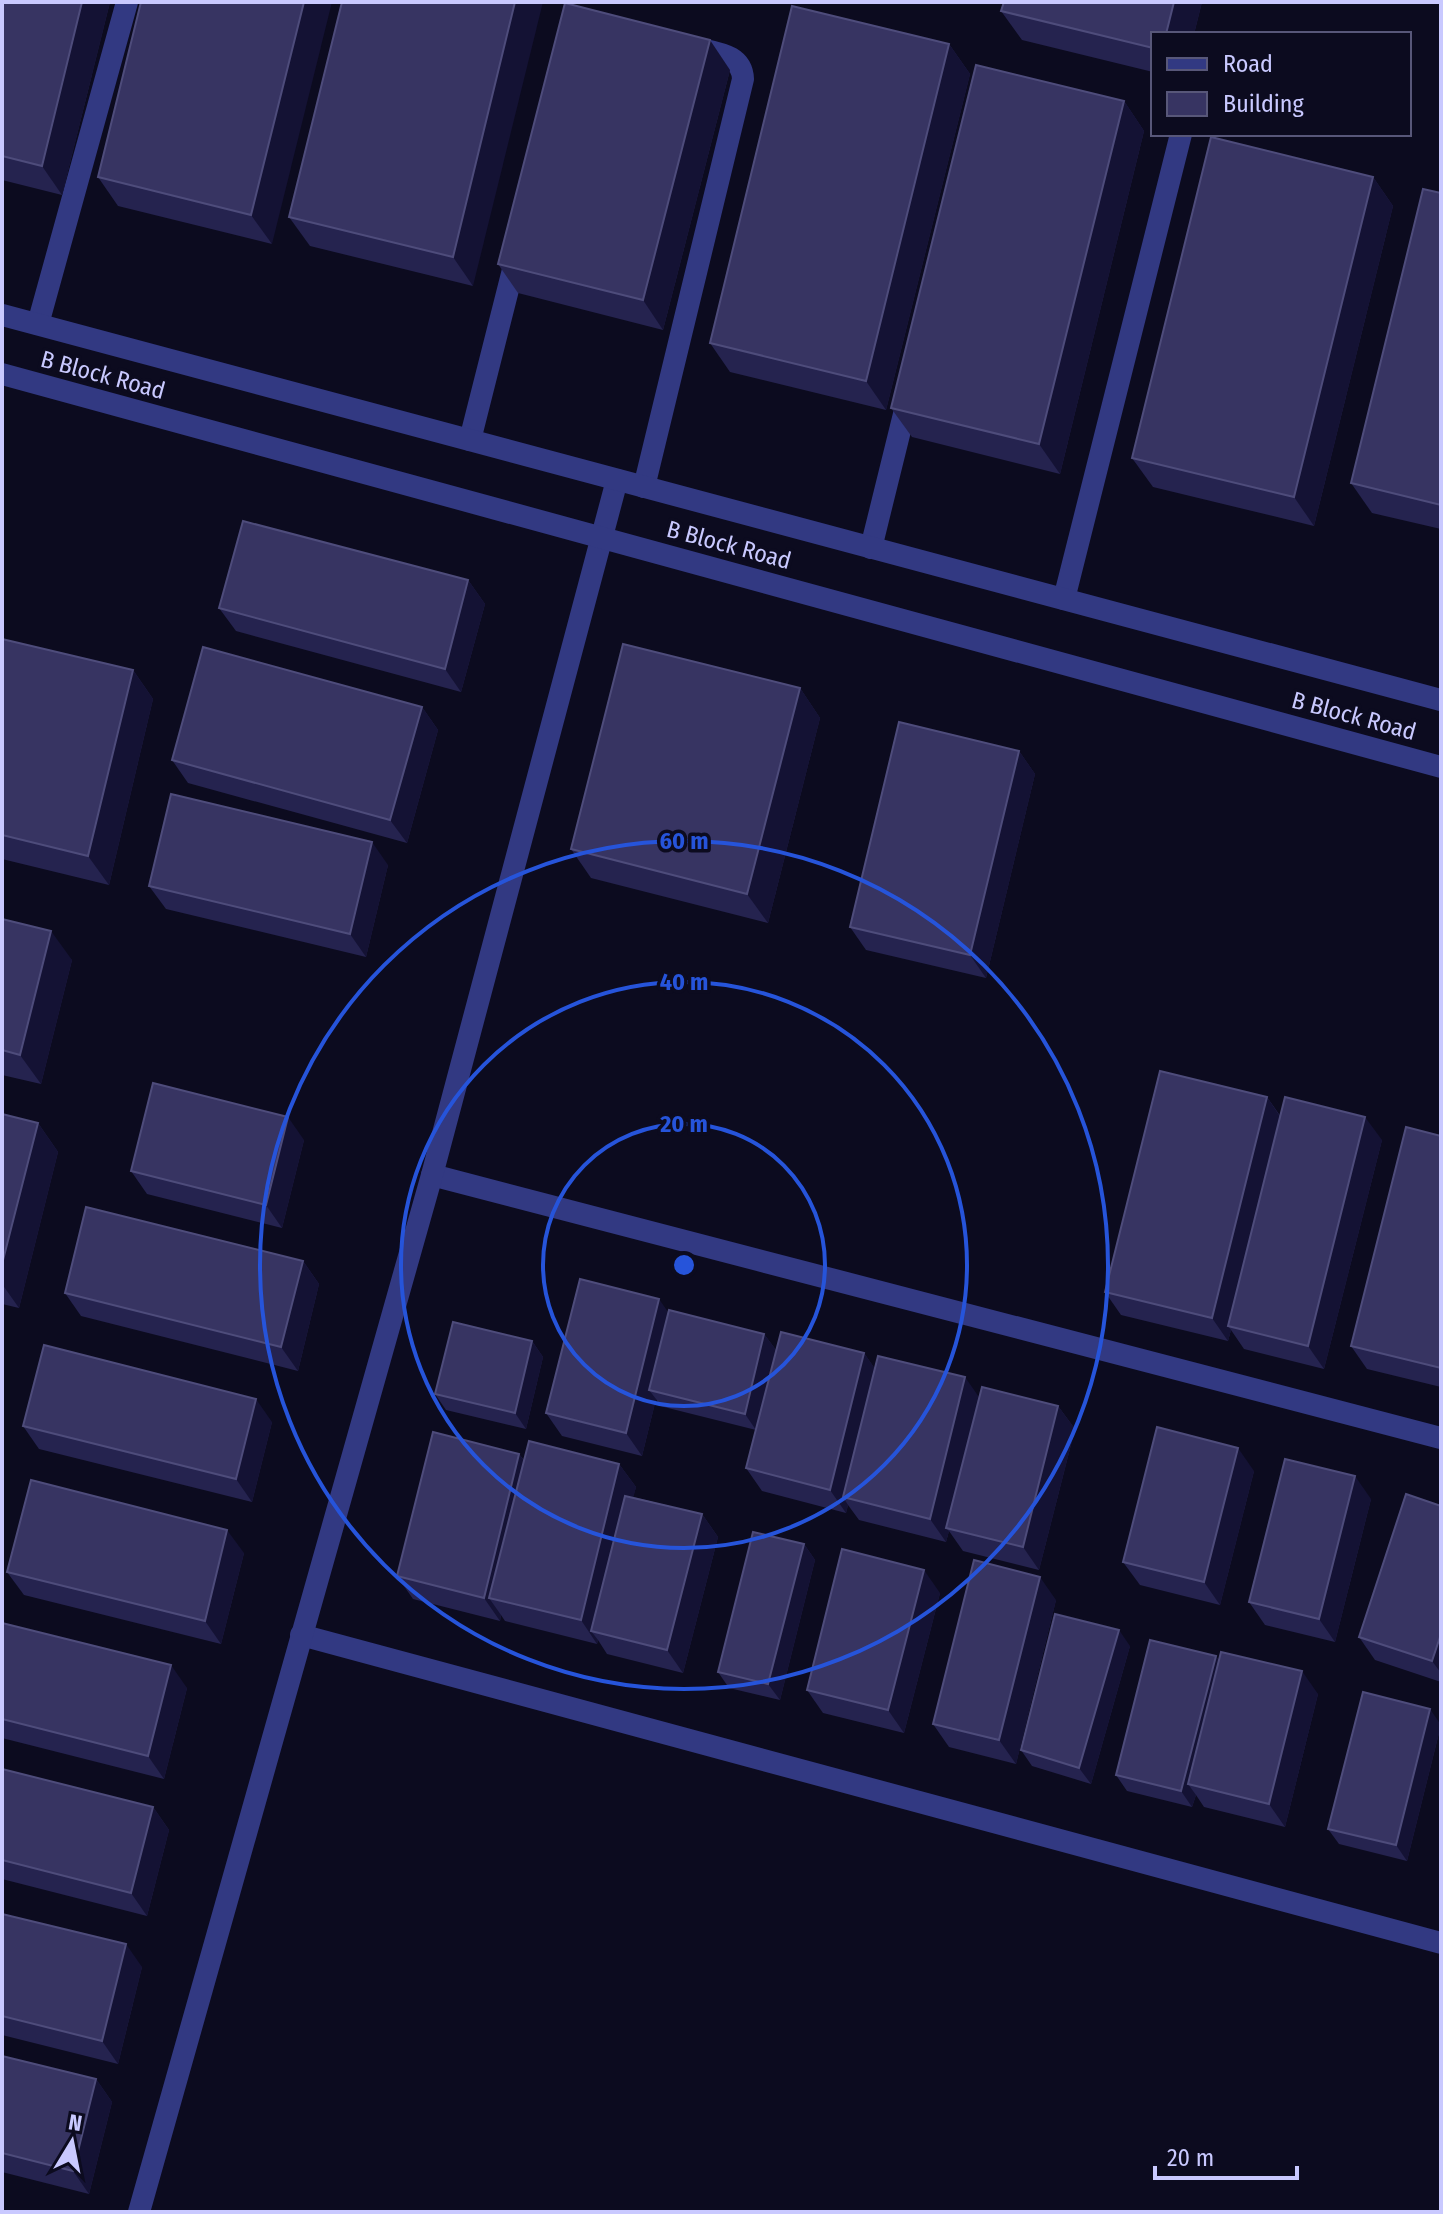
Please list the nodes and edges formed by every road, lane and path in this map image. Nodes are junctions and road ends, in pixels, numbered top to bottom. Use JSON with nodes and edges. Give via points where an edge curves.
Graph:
{"nodes":[{"id":1,"x":127,"y":2,"type":"edge"},
{"id":2,"x":676,"y":43,"type":"edge"},
{"id":3,"x":1180,"y":136,"type":"edge"},
{"id":4,"x":522,"y":235,"type":"edge"},
{"id":5,"x":2,"y":315,"type":"edge"},
{"id":6,"x":38,"y":324,"type":"junction"},
{"id":7,"x":2,"y":374,"type":"edge"},
{"id":8,"x":914,"y":375,"type":"edge"},
{"id":9,"x":470,"y":440,"type":"junction"},
{"id":10,"x":617,"y":480,"type":"junction"},
{"id":11,"x":644,"y":487,"type":"junction"},
{"id":12,"x":602,"y":537,"type":"junction"},
{"id":13,"x":871,"y":548,"type":"junction"},
{"id":14,"x":1064,"y":599,"type":"junction"},
{"id":15,"x":1441,"y":700,"type":"edge"},
{"id":16,"x":1441,"y":767,"type":"edge"},
{"id":17,"x":432,"y":1175,"type":"junction"},
{"id":18,"x":1441,"y":1438,"type":"edge"},
{"id":19,"x":301,"y":1635,"type":"junction"},
{"id":20,"x":1441,"y":1943,"type":"edge"},
{"id":21,"x":139,"y":2212,"type":"edge"}],
"edges":[{"from":1,"to":6,"type":"street"},
{"from":2,"to":11,"type":"street","via":[[735,59],[743,67],[743,79]]},
{"from":3,"to":14,"type":"street"},
{"from":4,"to":9,"type":"street"},
{"from":5,"to":6,"type":"street","name":"B Block Road"},
{"from":6,"to":9,"type":"street","name":"B Block Road"},
{"from":7,"to":12,"type":"street","name":"B Block Road"},
{"from":8,"to":13,"type":"street"},
{"from":9,"to":10,"type":"street","name":"B Block Road"},
{"from":10,"to":11,"type":"street","name":"B Block Road"},
{"from":10,"to":12,"type":"street"},
{"from":11,"to":13,"type":"street","name":"B Block Road"},
{"from":12,"to":16,"type":"street","name":"B Block Road"},
{"from":12,"to":17,"type":"street"},
{"from":13,"to":14,"type":"street","name":"B Block Road"},
{"from":14,"to":15,"type":"street","name":"B Block Road"},
{"from":17,"to":18,"type":"street"},
{"from":17,"to":19,"type":"street"},
{"from":19,"to":20,"type":"street"},
{"from":19,"to":21,"type":"street"}]}
